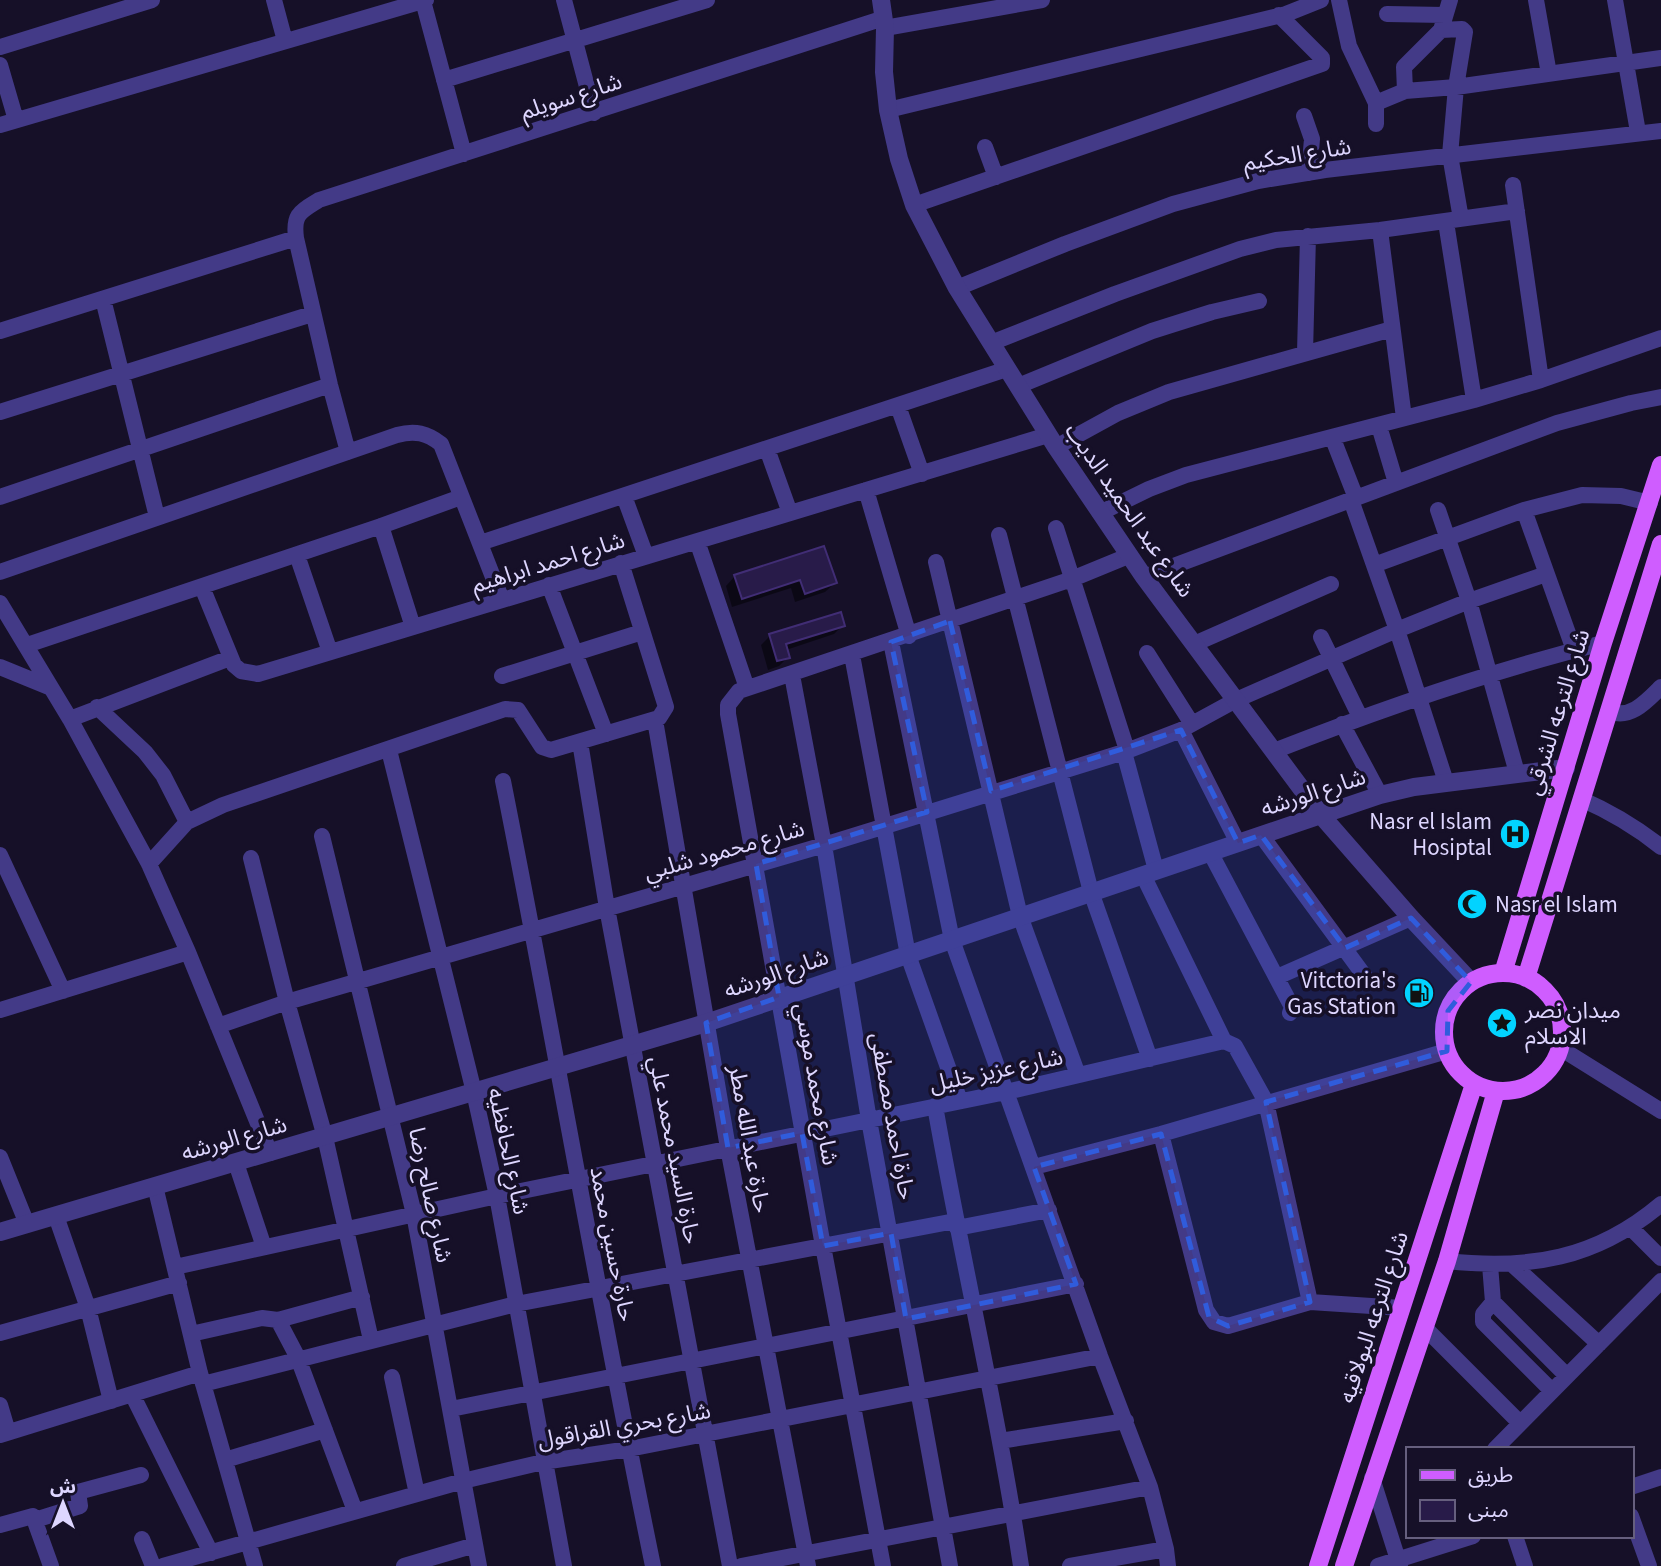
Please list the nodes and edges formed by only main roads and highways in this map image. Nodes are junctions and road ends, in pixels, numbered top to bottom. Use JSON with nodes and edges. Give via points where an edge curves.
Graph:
{"nodes":[{"id":1,"x":1661,"y":465,"type":"edge"},
{"id":2,"x":1661,"y":544,"type":"edge"},
{"id":3,"x":1503,"y":973,"type":"junction"},
{"id":4,"x":1526,"y":978,"type":"junction"},
{"id":5,"x":1474,"y":1084,"type":"junction"},
{"id":6,"x":1496,"y":1091,"type":"junction"},
{"id":7,"x":1315,"y":1565,"type":"edge"},
{"id":8,"x":1344,"y":1566,"type":"edge"}],
"edges":[{"from":1,"to":3,"type":"main road","name":"شارع الترعه الشرقي"},
{"from":2,"to":4,"type":"main road"},
{"from":3,"to":4,"type":"main road"},
{"from":3,"to":5,"type":"main road","via":[[1471,982],[1448,1011],[1447,1051],[1458,1070]]},
{"from":4,"to":6,"type":"main road","via":[[1544,989],[1556,1006],[1562,1027],[1560,1048],[1549,1069],[1531,1084]]},
{"from":5,"to":6,"type":"main road"},
{"from":5,"to":7,"type":"main road","name":"شارع الترعه البولاقيه"},
{"from":6,"to":8,"type":"main road","via":[[1447,1261]]}]}
